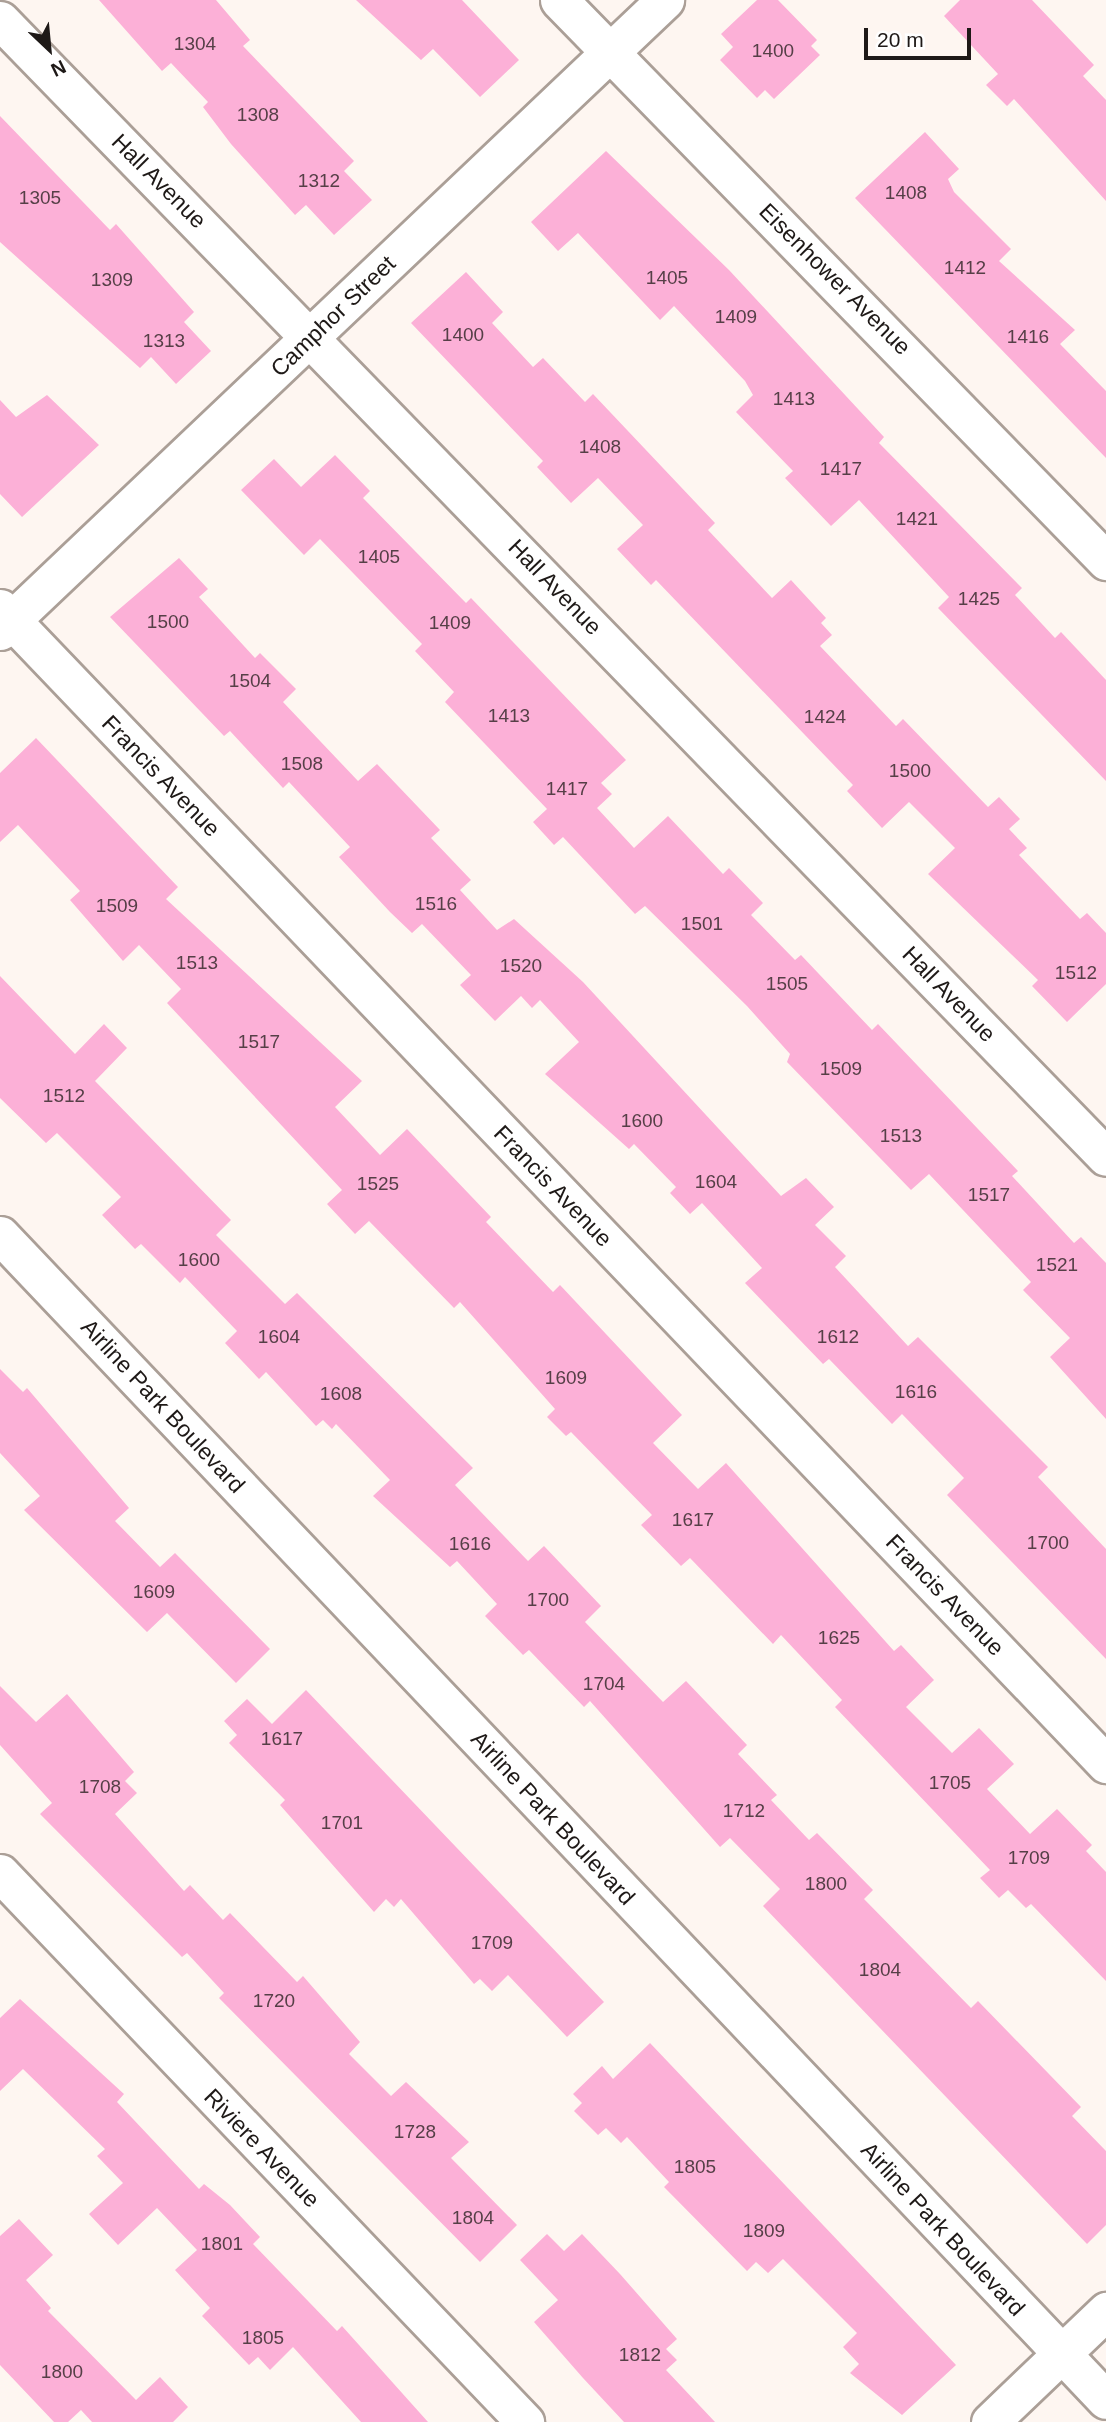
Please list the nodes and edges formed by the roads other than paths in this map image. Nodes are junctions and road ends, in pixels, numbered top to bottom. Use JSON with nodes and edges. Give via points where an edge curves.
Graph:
{"nodes":[{"id":1,"x":559,"y":0,"type":"edge"},
{"id":2,"x":665,"y":0,"type":"edge"},
{"id":3,"x":0,"y":20,"type":"edge"},
{"id":4,"x":609,"y":52,"type":"junction"},
{"id":5,"x":313,"y":337,"type":"junction"},
{"id":6,"x":1106,"y":561,"type":"edge"},
{"id":7,"x":4,"y":619,"type":"edge"},
{"id":8,"x":1106,"y":1157,"type":"edge"},
{"id":9,"x":0,"y":1235,"type":"edge"},
{"id":10,"x":1106,"y":1764,"type":"edge"},
{"id":11,"x":0,"y":1873,"type":"edge"},
{"id":12,"x":1106,"y":2311,"type":"edge"},
{"id":13,"x":1062,"y":2354,"type":"junction"},
{"id":14,"x":1106,"y":2400,"type":"edge"},
{"id":15,"x":525,"y":2422,"type":"edge"},
{"id":16,"x":990,"y":2422,"type":"edge"}],
"edges":[{"from":1,"to":4,"type":"street","name":"Eisenhower Avenue"},
{"from":2,"to":4,"type":"street","name":"Camphor Street"},
{"from":3,"to":5,"type":"street","name":"Hall Avenue"},
{"from":4,"to":5,"type":"street","name":"Camphor Street"},
{"from":4,"to":6,"type":"street","name":"Eisenhower Avenue","via":[[880,323]]},
{"from":5,"to":7,"type":"street","name":"Camphor Street"},
{"from":5,"to":8,"type":"street","name":"Hall Avenue"},
{"from":7,"to":10,"type":"street","name":"Francis Avenue"},
{"from":9,"to":13,"type":"street","name":"Airline Park Boulevard"},
{"from":11,"to":15,"type":"street","name":"Riviere Avenue"},
{"from":12,"to":13,"type":"street"},
{"from":13,"to":14,"type":"street","name":"Airline Park Boulevard"},
{"from":13,"to":16,"type":"street"}]}
